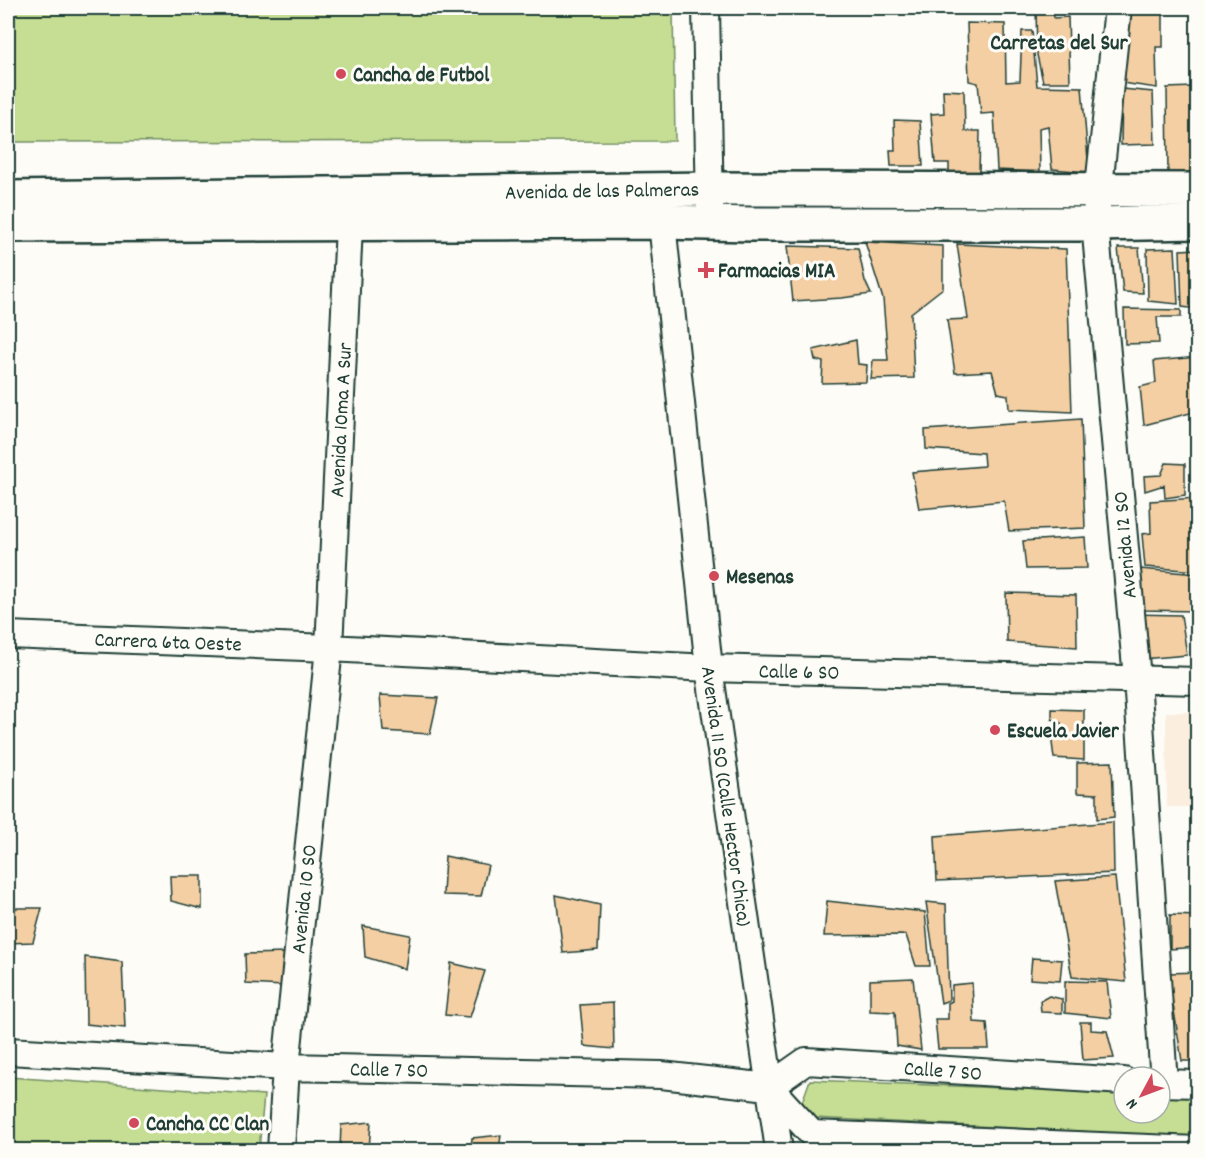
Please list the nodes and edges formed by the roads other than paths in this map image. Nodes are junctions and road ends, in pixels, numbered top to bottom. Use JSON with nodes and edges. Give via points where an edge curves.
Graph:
{"nodes":[{"id":1,"x":706,"y":8,"type":"edge"},
{"id":2,"x":1118,"y":8,"type":"edge"},
{"id":3,"x":658,"y":189,"type":"junction"},
{"id":4,"x":710,"y":189,"type":"junction"},
{"id":5,"x":1197,"y":190,"type":"edge"},
{"id":6,"x":1099,"y":191,"type":"junction"},
{"id":7,"x":8,"y":198,"type":"edge"},
{"id":8,"x":350,"y":209,"type":"junction"},
{"id":9,"x":662,"y":222,"type":"junction"},
{"id":10,"x":1197,"y":222,"type":"edge"},
{"id":11,"x":710,"y":224,"type":"junction"},
{"id":12,"x":1095,"y":224,"type":"junction"},
{"id":13,"x":8,"y":225,"type":"edge"},
{"id":14,"x":8,"y":635,"type":"edge"},
{"id":15,"x":329,"y":648,"type":"junction"},
{"id":16,"x":709,"y":668,"type":"junction"},
{"id":17,"x":1137,"y":678,"type":"junction"},
{"id":18,"x":1197,"y":681,"type":"edge"},
{"id":19,"x":8,"y":1051,"type":"edge"},
{"id":20,"x":1161,"y":1065,"type":"edge"},
{"id":21,"x":286,"y":1067,"type":"junction"},
{"id":22,"x":1112,"y":1080,"type":"edge"},
{"id":23,"x":1172,"y":1083,"type":"edge"},
{"id":24,"x":1197,"y":1084,"type":"edge"},
{"id":25,"x":770,"y":1087,"type":"junction"},
{"id":26,"x":281,"y":1150,"type":"edge"},
{"id":27,"x":779,"y":1150,"type":"edge"},
{"id":28,"x":1172,"y":1150,"type":"edge"},
{"id":29,"x":1197,"y":1150,"type":"edge"}],
"edges":[{"from":1,"to":4,"type":"street"},
{"from":2,"to":6,"type":"street","name":"Avenida 12 SO"},
{"from":3,"to":4,"type":"street","name":"Avenida de las Palmeras"},
{"from":3,"to":8,"type":"street","name":"Avenida de las Palmeras"},
{"from":3,"to":9,"type":"street","name":"Avenida 11 SO (Calle Hector Chica)"},
{"from":4,"to":6,"type":"street","name":"Avenida de las Palmeras"},
{"from":4,"to":11,"type":"street"},
{"from":5,"to":6,"type":"street","name":"Avenida de las Palmeras"},
{"from":6,"to":12,"type":"street","name":"Avenida 12 SO"},
{"from":7,"to":8,"type":"street","name":"Avenida de las Palmeras"},
{"from":8,"to":9,"type":"street","name":"Avenida de las Palmeras"},
{"from":8,"to":13,"type":"street","name":"Avenida de las Palmeras"},
{"from":8,"to":15,"type":"street","name":"Avenida 10ma A Sur"},
{"from":9,"to":11,"type":"street","name":"Avenida de las Palmeras"},
{"from":9,"to":16,"type":"street","name":"Avenida 11 SO (Calle Hector Chica)"},
{"from":10,"to":12,"type":"street","name":"Avenida de las Palmeras"},
{"from":11,"to":12,"type":"street","name":"Avenida de las Palmeras"},
{"from":12,"to":17,"type":"street","name":"Avenida 12 SO"},
{"from":14,"to":15,"type":"street","name":"Carrera 6ta Oeste"},
{"from":15,"to":16,"type":"street","name":"Calle 6 SO"},
{"from":15,"to":21,"type":"street","name":"Avenida 10 SO"},
{"from":16,"to":17,"type":"street","name":"Calle 6 SO"},
{"from":16,"to":25,"type":"street","name":"Avenida 11 SO (Calle Hector Chica)"},
{"from":17,"to":18,"type":"street","name":"Calle 6 SO"},
{"from":17,"to":20,"type":"street","name":"Avenida 12 SO"},
{"from":19,"to":21,"type":"street","name":"Calle 7 SO"},
{"from":21,"to":25,"type":"street","name":"Calle 7 SO","via":[[661,1075]]},
{"from":21,"to":26,"type":"street","name":"Avenida 10 SO"},
{"from":22,"to":25,"type":"street","name":"Calle 7 SO","via":[[806,1061]]},
{"from":23,"to":24,"type":"street"},
{"from":25,"to":27,"type":"street","name":"Avenida 11 SO (Calle Hector Chica)"},
{"from":25,"to":28,"type":"street","via":[[812,1134]]},
{"from":28,"to":29,"type":"street"}]}
